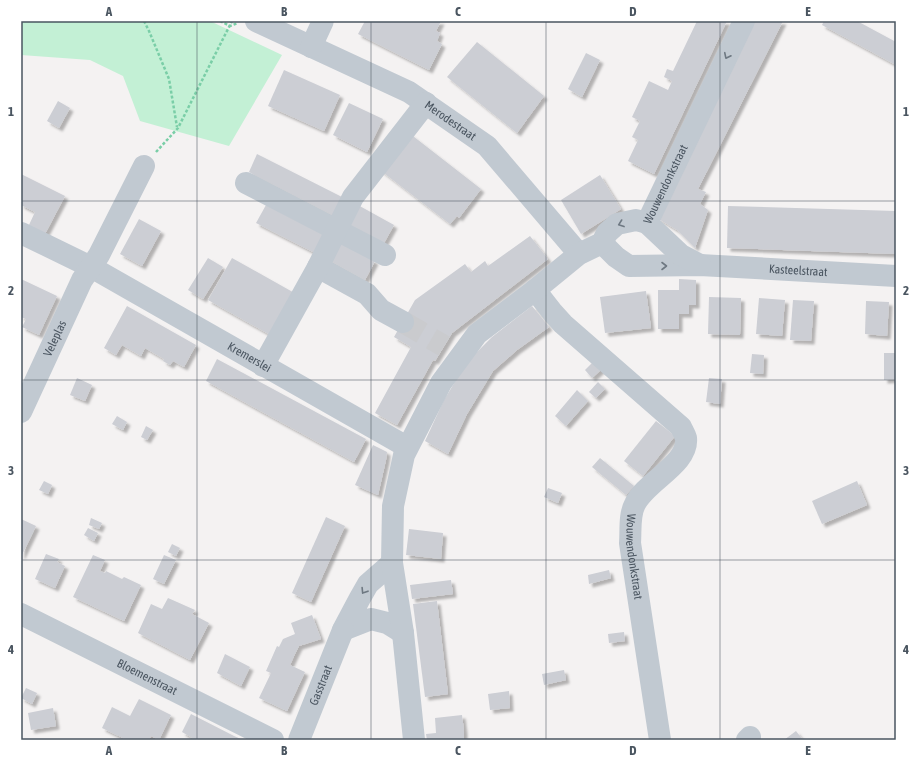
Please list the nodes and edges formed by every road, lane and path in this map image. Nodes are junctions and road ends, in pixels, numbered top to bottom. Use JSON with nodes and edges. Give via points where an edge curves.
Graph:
{"nodes":[{"id":1,"x":144,"y":21,"type":"edge"},
{"id":2,"x":220,"y":21,"type":"edge"},
{"id":3,"x":232,"y":21,"type":"edge"},
{"id":4,"x":242,"y":21,"type":"edge"},
{"id":5,"x":256,"y":21,"type":"edge"},
{"id":6,"x":323,"y":21,"type":"edge"},
{"id":7,"x":744,"y":21,"type":"edge"},
{"id":8,"x":230,"y":26,"type":"junction"},
{"id":9,"x":311,"y":47,"type":"junction"},
{"id":10,"x":426,"y":103,"type":"junction"},
{"id":11,"x":178,"y":128,"type":"junction"},
{"id":12,"x":144,"y":166,"type":"joint"},
{"id":13,"x":246,"y":183,"type":"dead end"},
{"id":14,"x":647,"y":222,"type":"junction"},
{"id":15,"x":337,"y":230,"type":"junction"},
{"id":16,"x":21,"y":233,"type":"edge"},
{"id":17,"x":602,"y":243,"type":"junction"},
{"id":18,"x":579,"y":254,"type":"junction"},
{"id":19,"x":385,"y":255,"type":"dead end"},
{"id":20,"x":700,"y":265,"type":"junction"},
{"id":21,"x":91,"y":267,"type":"junction"},
{"id":22,"x":318,"y":267,"type":"junction"},
{"id":23,"x":896,"y":276,"type":"edge"},
{"id":24,"x":534,"y":290,"type":"junction"},
{"id":25,"x":403,"y":322,"type":"tunnel mouth"},
{"id":26,"x":263,"y":366,"type":"junction"},
{"id":27,"x":21,"y":412,"type":"edge"},
{"id":28,"x":407,"y":447,"type":"junction"},
{"id":29,"x":392,"y":563,"type":"junction"},
{"id":30,"x":21,"y":614,"type":"edge"},
{"id":31,"x":343,"y":630,"type":"junction"},
{"id":32,"x":403,"y":634,"type":"junction"},
{"id":33,"x":273,"y":740,"type":"edge"},
{"id":34,"x":299,"y":740,"type":"edge"},
{"id":35,"x":414,"y":740,"type":"edge"},
{"id":36,"x":660,"y":740,"type":"edge"}],
"edges":[{"from":1,"to":11,"type":"path","via":[[169,80]]},
{"from":2,"to":8,"type":"path"},
{"from":3,"to":8,"type":"path"},
{"from":4,"to":8,"type":"path"},
{"from":5,"to":9,"type":"street","name":"Merodestraat"},
{"from":6,"to":9,"type":"street"},
{"from":7,"to":14,"type":"street","name":"Wouwendonkstraat","one_way":true},
{"from":8,"to":11,"type":"path"},
{"from":9,"to":10,"type":"street","name":"Merodestraat","via":[[409,92]]},
{"from":10,"to":15,"type":"street","via":[[353,197]]},
{"from":10,"to":18,"type":"street","name":"Merodestraat","via":[[487,146]]},
{"from":11,"to":12,"type":"path"},
{"from":12,"to":21,"type":"street"},
{"from":13,"to":15,"type":"street"},
{"from":14,"to":17,"type":"street","name":"Wouwendonkstraat","one_way":true,"via":[[636,220],[617,224],[607,233]]},
{"from":14,"to":20,"type":"street","name":"Kasteelstraat","via":[[681,255]]},
{"from":15,"to":19,"type":"street"},
{"from":15,"to":22,"type":"street"},
{"from":16,"to":21,"type":"street","name":"Kremerslei"},
{"from":17,"to":18,"type":"street","name":"Wouwendonkstraat"},
{"from":17,"to":20,"type":"street","name":"Kasteelstraat","one_way":true,"via":[[629,266]]},
{"from":18,"to":24,"type":"street","name":"Wouwendonkstraat"},
{"from":20,"to":23,"type":"street","name":"Kasteelstraat"},
{"from":21,"to":26,"type":"street","name":"Kremerslei"},
{"from":21,"to":27,"type":"street","name":"Veleplas","via":[[82,280]]},
{"from":22,"to":25,"type":"street","via":[[367,294],[381,310]]},
{"from":22,"to":26,"type":"street"},
{"from":24,"to":28,"type":"street","name":"Wouwendonkstraat","via":[[453,350],[441,383]]},
{"from":24,"to":36,"type":"street","name":"Wouwendonkstraat","via":[[563,324],[681,427],[686,437],[686,447],[680,459],[642,492],[631,517],[630,543]]},
{"from":26,"to":28,"type":"street","name":"Kremerslei"},
{"from":28,"to":29,"type":"street","name":"Wouwendonkstraat","via":[[393,506]]},
{"from":29,"to":31,"type":"street","name":"Gasstraat","one_way":true,"via":[[368,584]]},
{"from":29,"to":32,"type":"street","name":"Wouwendonkstraat"},
{"from":30,"to":33,"type":"street","name":"Bloemenstraat"},
{"from":31,"to":32,"type":"street","via":[[371,619],[387,623]]},
{"from":31,"to":34,"type":"street","name":"Gasstraat"},
{"from":32,"to":35,"type":"street","name":"Wouwendonkstraat"}]}
